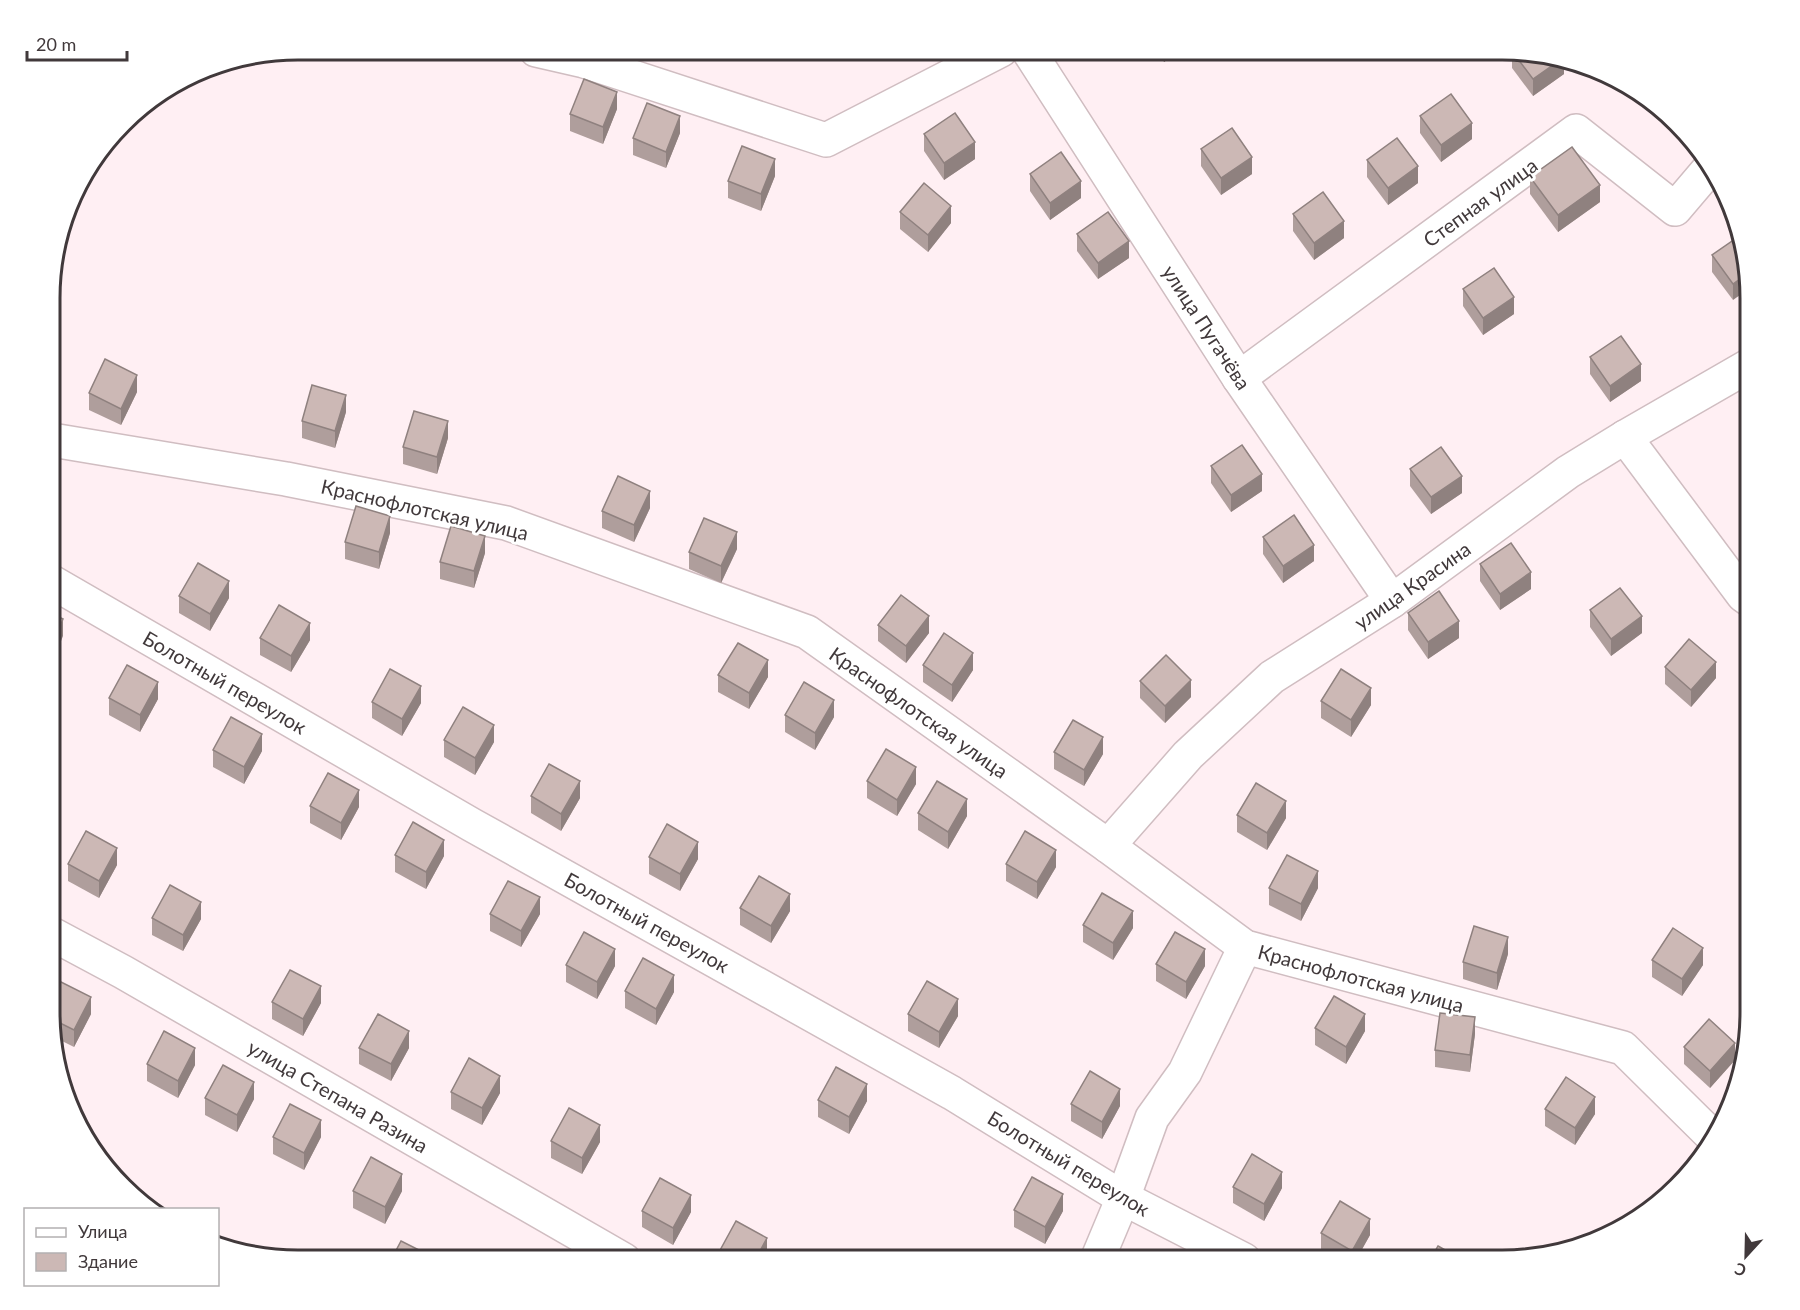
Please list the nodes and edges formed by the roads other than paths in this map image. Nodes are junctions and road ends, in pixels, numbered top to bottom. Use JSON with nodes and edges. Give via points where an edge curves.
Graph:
{"nodes":[{"id":1,"x":580,"y":60,"type":"edge"},
{"id":2,"x":982,"y":60,"type":"edge"},
{"id":3,"x":1034,"y":60,"type":"edge"},
{"id":4,"x":1705,"y":174,"type":"edge"},
{"id":5,"x":1740,"y":371,"type":"edge"},
{"id":6,"x":1239,"y":378,"type":"junction"},
{"id":7,"x":1626,"y":436,"type":"junction"},
{"id":8,"x":60,"y":441,"type":"edge"},
{"id":9,"x":60,"y":587,"type":"edge"},
{"id":10,"x":1740,"y":591,"type":"edge"},
{"id":11,"x":1392,"y":602,"type":"junction"},
{"id":12,"x":1108,"y":846,"type":"junction"},
{"id":13,"x":60,"y":938,"type":"edge"},
{"id":14,"x":1245,"y":947,"type":"junction"},
{"id":15,"x":1708,"y":1132,"type":"edge"},
{"id":16,"x":1123,"y":1198,"type":"junction"},
{"id":17,"x":607,"y":1250,"type":"edge"},
{"id":18,"x":1101,"y":1250,"type":"edge"},
{"id":19,"x":1224,"y":1250,"type":"edge"}],
"edges":[{"from":1,"to":2,"type":"street","via":[[826,140]]},
{"from":3,"to":6,"type":"street","name":"улица Пугачёва"},
{"from":4,"to":6,"type":"street","name":"Степная улица","via":[[1675,209],[1576,131]]},
{"from":5,"to":7,"type":"street","name":"улица Красина"},
{"from":6,"to":11,"type":"street","name":"улица Пугачёва"},
{"from":7,"to":10,"type":"street"},
{"from":7,"to":11,"type":"street","name":"улица Красина","via":[[1568,472]]},
{"from":8,"to":12,"type":"street","name":"Краснофлотская улица","via":[[286,479],[506,523],[807,632]]},
{"from":9,"to":16,"type":"street","name":"Болотный переулок","via":[[461,819],[952,1093]]},
{"from":11,"to":12,"type":"street","name":"улица Красина","via":[[1272,677],[1188,755]]},
{"from":12,"to":14,"type":"street","name":"Краснофлотская улица"},
{"from":13,"to":17,"type":"street","name":"улица Степана Разина"},
{"from":14,"to":15,"type":"street","name":"Краснофлотская улица","via":[[1623,1048]]},
{"from":14,"to":16,"type":"street","via":[[1185,1072],[1152,1118]]},
{"from":16,"to":18,"type":"street"},
{"from":16,"to":19,"type":"street","name":"Болотный переулок"}]}
